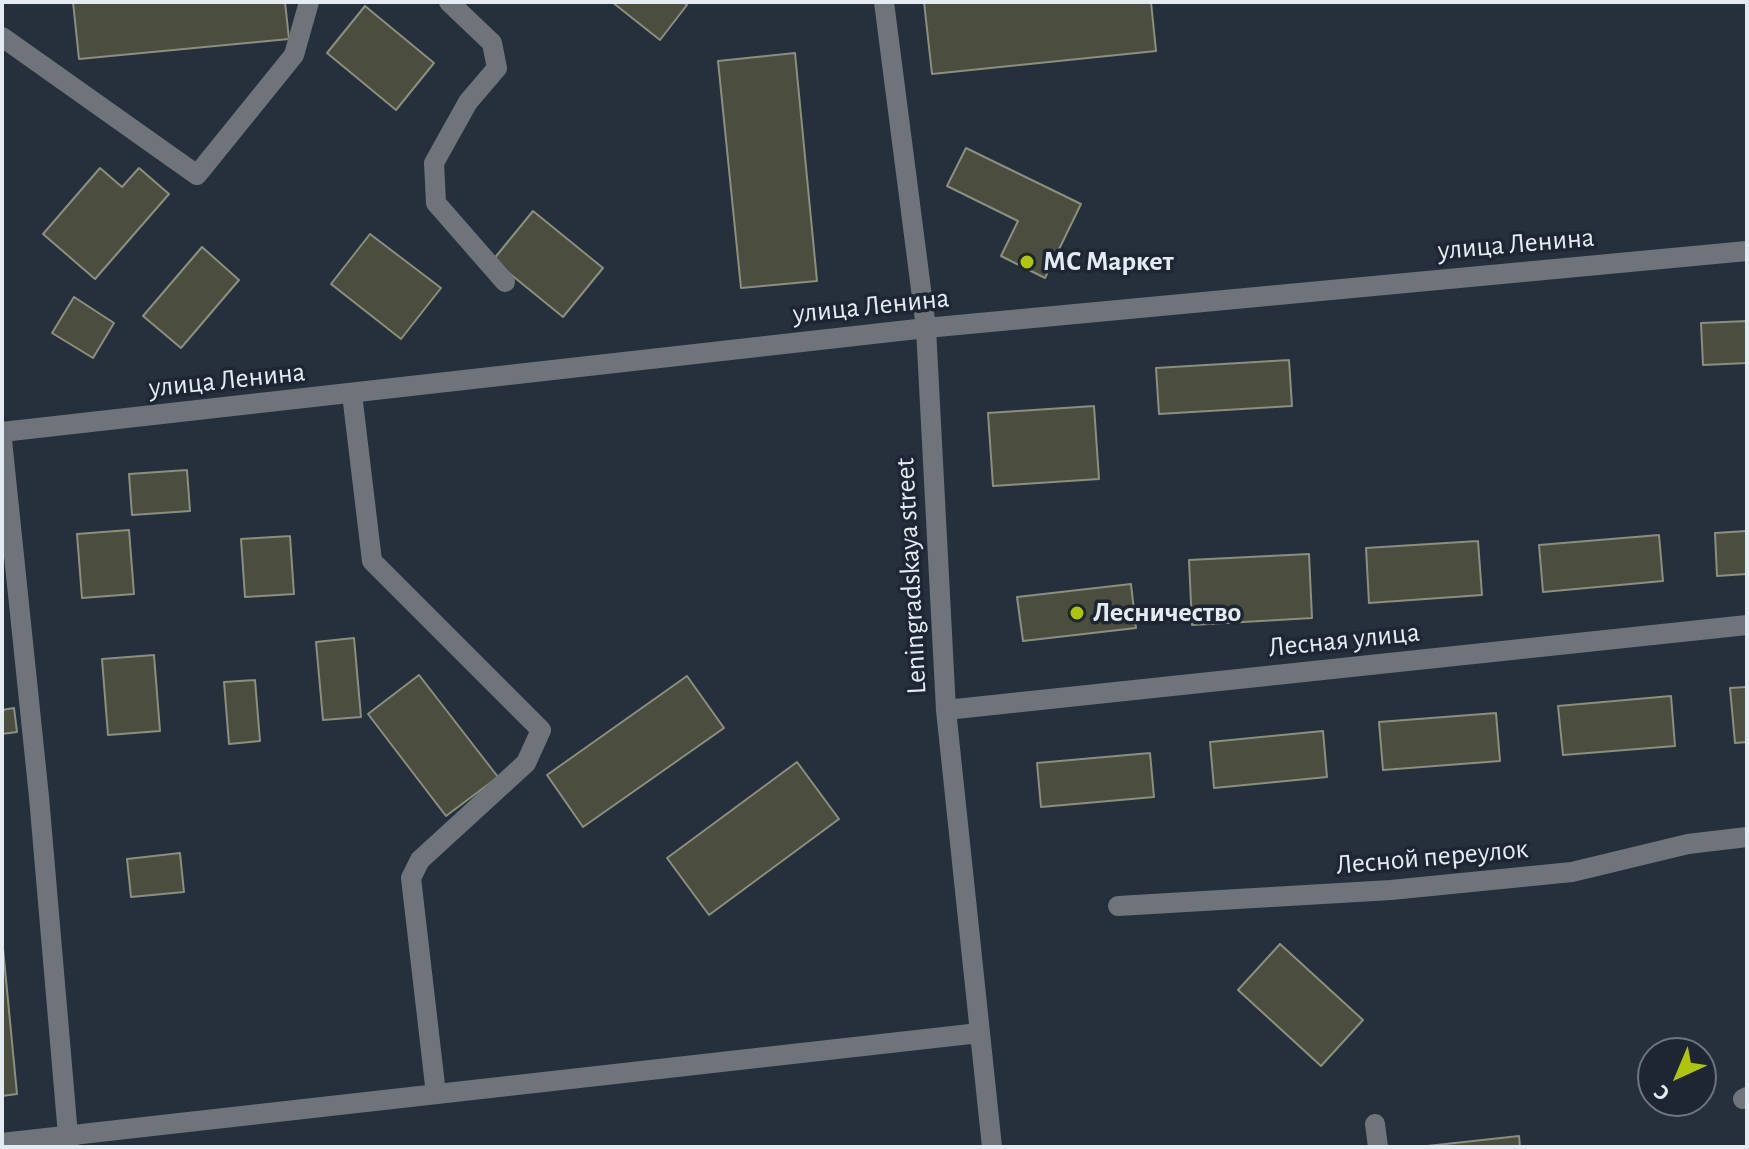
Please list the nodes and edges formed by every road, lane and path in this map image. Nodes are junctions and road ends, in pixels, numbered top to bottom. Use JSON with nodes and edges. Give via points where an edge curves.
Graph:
{"nodes":[{"id":1,"x":309,"y":2,"type":"edge"},
{"id":2,"x":449,"y":2,"type":"edge"},
{"id":3,"x":884,"y":2,"type":"edge"},
{"id":4,"x":2,"y":37,"type":"edge"},
{"id":5,"x":1747,"y":251,"type":"edge"},
{"id":6,"x":505,"y":282,"type":"dead end"},
{"id":7,"x":926,"y":328,"type":"junction"},
{"id":8,"x":352,"y":394,"type":"junction"},
{"id":9,"x":2,"y":432,"type":"edge"},
{"id":10,"x":2,"y":440,"type":"edge"},
{"id":11,"x":1747,"y":625,"type":"edge"},
{"id":12,"x":946,"y":710,"type":"junction"},
{"id":13,"x":1747,"y":837,"type":"edge"},
{"id":14,"x":1118,"y":906,"type":"dead end"},
{"id":15,"x":979,"y":1033,"type":"junction"},
{"id":16,"x":436,"y":1094,"type":"junction"},
{"id":17,"x":1375,"y":1124,"type":"dead end"},
{"id":18,"x":68,"y":1141,"type":"edge"},
{"id":19,"x":2,"y":1143,"type":"edge"},
{"id":20,"x":992,"y":1147,"type":"edge"},
{"id":21,"x":1378,"y":1147,"type":"edge"}],
"edges":[{"from":1,"to":4,"type":"street","via":[[294,55],[197,175]]},
{"from":2,"to":6,"type":"street","via":[[492,43],[497,68],[468,102],[434,163],[436,203]]},
{"from":3,"to":7,"type":"street","name":"Leningradskaya street"},
{"from":5,"to":7,"type":"street","name":"улица Ленина"},
{"from":7,"to":8,"type":"street","name":"улица Ленина"},
{"from":7,"to":12,"type":"street","name":"Leningradskaya street"},
{"from":8,"to":9,"type":"street","name":"улица Ленина"},
{"from":8,"to":16,"type":"street","via":[[372,561],[541,730],[526,763],[420,860],[411,878]]},
{"from":10,"to":18,"type":"street"},
{"from":11,"to":12,"type":"street","name":"Лесная улица"},
{"from":12,"to":15,"type":"street","name":"Leningradskaya street"},
{"from":13,"to":14,"type":"street","name":"Лесной переулок","via":[[1688,844],[1572,872],[1391,890]]},
{"from":15,"to":16,"type":"street"},
{"from":15,"to":20,"type":"street","name":"Leningradskaya street"},
{"from":16,"to":18,"type":"street"},
{"from":17,"to":21,"type":"street"},
{"from":18,"to":19,"type":"street"}]}
